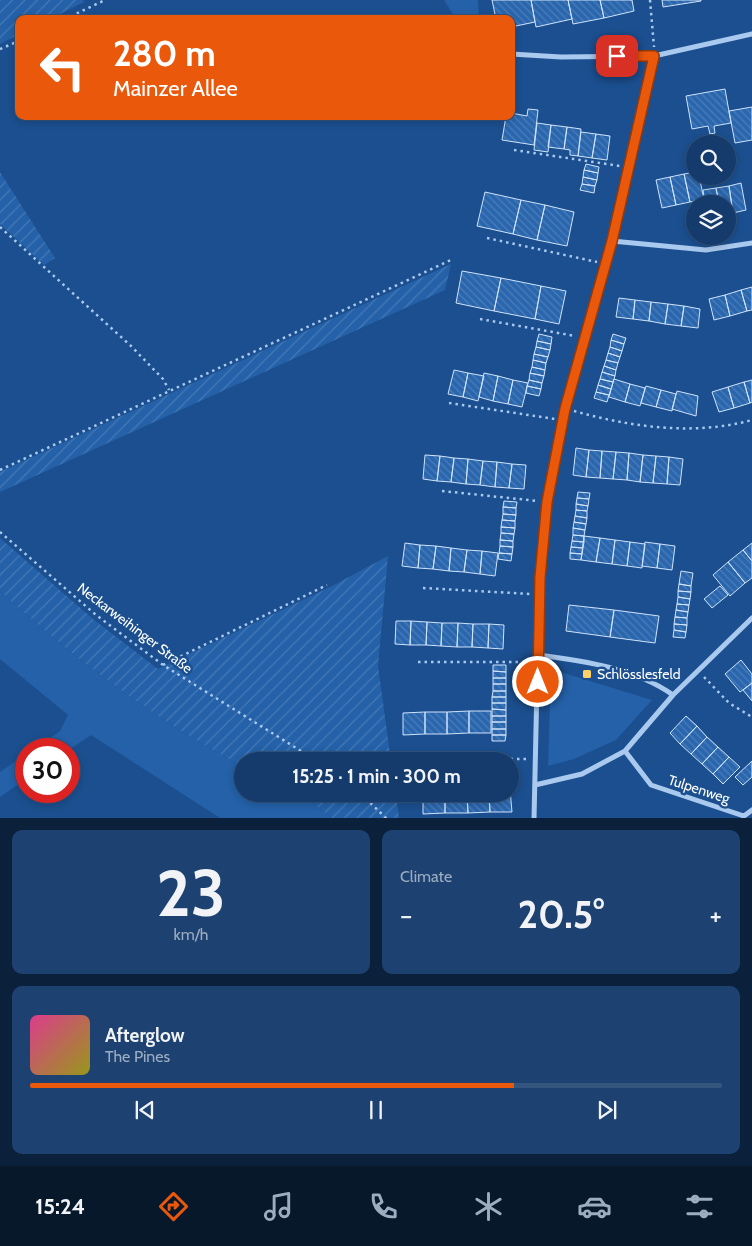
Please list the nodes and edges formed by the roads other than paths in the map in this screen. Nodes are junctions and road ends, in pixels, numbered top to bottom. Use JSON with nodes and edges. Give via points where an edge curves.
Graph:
{"nodes":[{"id":1,"x":752,"y":34,"type":"edge"},
{"id":2,"x":515,"y":54,"type":"edge"},
{"id":3,"x":654,"y":56,"type":"junction"},
{"id":4,"x":612,"y":241,"type":"junction"},
{"id":5,"x":752,"y":243,"type":"edge"},
{"id":6,"x":752,"y":618,"type":"edge"},
{"id":7,"x":538,"y":655,"type":"junction"},
{"id":8,"x":673,"y":695,"type":"junction"},
{"id":9,"x":624,"y":751,"type":"junction"},
{"id":10,"x":535,"y":785,"type":"junction"},
{"id":11,"x":752,"y":810,"type":"edge"},
{"id":12,"x":743,"y":817,"type":"edge"},
{"id":13,"x":534,"y":818,"type":"edge"}],
"edges":[{"from":1,"to":3,"type":"street"},
{"from":2,"to":3,"type":"street"},
{"from":3,"to":4,"type":"street"},
{"from":4,"to":5,"type":"street","via":[[706,250]]},
{"from":4,"to":7,"type":"street","via":[[565,409],[547,502],[539,595]]},
{"from":6,"to":8,"type":"street"},
{"from":7,"to":8,"type":"street","via":[[629,672]]},
{"from":7,"to":10,"type":"street"},
{"from":8,"to":9,"type":"street"},
{"from":9,"to":10,"type":"street","via":[[582,774]]},
{"from":9,"to":12,"type":"street","name":"Tulpenweg","via":[[650,785]]},
{"from":10,"to":13,"type":"street"},
{"from":11,"to":12,"type":"street","name":"Tulpenweg"}]}
